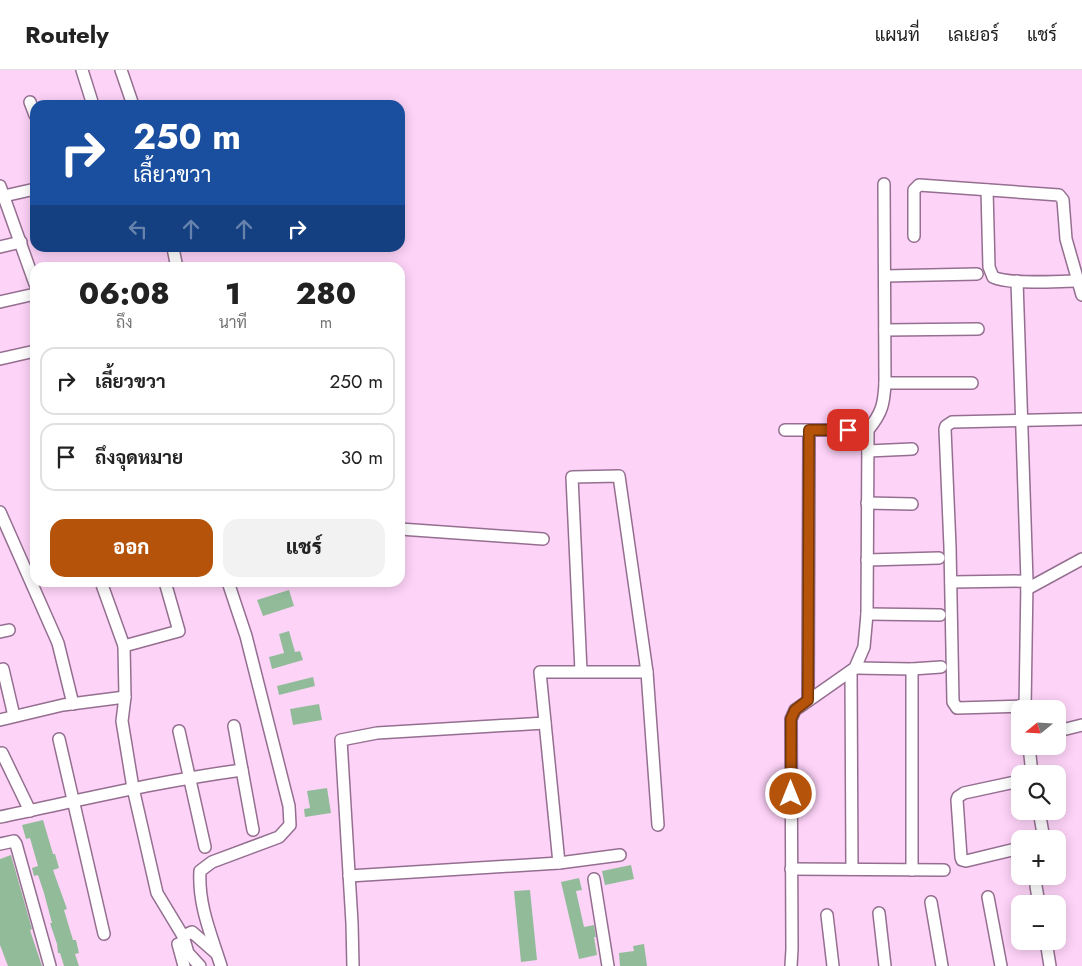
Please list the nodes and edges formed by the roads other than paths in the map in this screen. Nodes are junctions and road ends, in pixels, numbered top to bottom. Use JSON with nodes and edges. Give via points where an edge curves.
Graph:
{"nodes":[{"id":1,"x":82,"y":70,"type":"edge"},
{"id":2,"x":121,"y":70,"type":"edge"},
{"id":3,"x":91,"y":100,"type":"edge"},
{"id":4,"x":131,"y":100,"type":"edge"},
{"id":5,"x":884,"y":184,"type":"dead end"},
{"id":6,"x":30,"y":189,"type":"edge"},
{"id":7,"x":1,"y":190,"type":"edge"},
{"id":8,"x":987,"y":190,"type":"junction"},
{"id":9,"x":914,"y":236,"type":"dead end"},
{"id":10,"x":20,"y":242,"type":"junction"},
{"id":11,"x":0,"y":247,"type":"edge"},
{"id":12,"x":30,"y":270,"type":"edge"},
{"id":13,"x":977,"y":274,"type":"dead end"},
{"id":14,"x":885,"y":276,"type":"junction"},
{"id":15,"x":1017,"y":281,"type":"junction"},
{"id":16,"x":1078,"y":281,"type":"junction"},
{"id":17,"x":30,"y":295,"type":"edge"},
{"id":18,"x":1082,"y":295,"type":"edge"},
{"id":19,"x":0,"y":302,"type":"edge"},
{"id":20,"x":978,"y":329,"type":"dead end"},
{"id":21,"x":885,"y":330,"type":"junction"},
{"id":22,"x":30,"y":352,"type":"edge"},
{"id":23,"x":0,"y":359,"type":"edge"},
{"id":24,"x":885,"y":383,"type":"junction"},
{"id":25,"x":972,"y":383,"type":"dead end"},
{"id":26,"x":1082,"y":419,"type":"edge"},
{"id":27,"x":1022,"y":422,"type":"junction"},
{"id":28,"x":785,"y":430,"type":"dead end"},
{"id":29,"x":809,"y":430,"type":"junction"},
{"id":30,"x":868,"y":430,"type":"junction"},
{"id":31,"x":912,"y":449,"type":"dead end"},
{"id":32,"x":868,"y":451,"type":"junction"},
{"id":33,"x":867,"y":503,"type":"junction"},
{"id":34,"x":912,"y":504,"type":"dead end"},
{"id":35,"x":0,"y":512,"type":"edge"},
{"id":36,"x":405,"y":529,"type":"edge"},
{"id":37,"x":543,"y":539,"type":"dead end"},
{"id":38,"x":939,"y":558,"type":"dead end"},
{"id":39,"x":1082,"y":559,"type":"edge"},
{"id":40,"x":866,"y":560,"type":"junction"},
{"id":41,"x":30,"y":580,"type":"edge"},
{"id":42,"x":951,"y":582,"type":"junction"},
{"id":43,"x":1026,"y":585,"type":"junction"},
{"id":44,"x":33,"y":587,"type":"edge"},
{"id":45,"x":103,"y":587,"type":"edge"},
{"id":46,"x":166,"y":587,"type":"edge"},
{"id":47,"x":230,"y":587,"type":"edge"},
{"id":48,"x":867,"y":614,"type":"junction"},
{"id":49,"x":940,"y":615,"type":"dead end"},
{"id":50,"x":124,"y":646,"type":"junction"},
{"id":51,"x":941,"y":667,"type":"dead end"},
{"id":52,"x":3,"y":669,"type":"dead end"},
{"id":53,"x":853,"y":669,"type":"junction"},
{"id":54,"x":912,"y":669,"type":"junction"},
{"id":55,"x":581,"y":671,"type":"junction"},
{"id":56,"x":647,"y":672,"type":"junction"},
{"id":57,"x":125,"y":697,"type":"junction"},
{"id":58,"x":808,"y":700,"type":"junction"},
{"id":59,"x":1025,"y":700,"type":"edge"},
{"id":60,"x":73,"y":704,"type":"junction"},
{"id":61,"x":1011,"y":708,"type":"edge"},
{"id":62,"x":14,"y":716,"type":"junction"},
{"id":63,"x":0,"y":720,"type":"edge"},
{"id":64,"x":545,"y":723,"type":"junction"},
{"id":65,"x":1082,"y":725,"type":"edge"},
{"id":66,"x":234,"y":726,"type":"dead end"},
{"id":67,"x":1066,"y":729,"type":"edge"},
{"id":68,"x":179,"y":731,"type":"dead end"},
{"id":69,"x":60,"y":739,"type":"dead end"},
{"id":70,"x":2,"y":753,"type":"dead end"},
{"id":71,"x":242,"y":770,"type":"junction"},
{"id":72,"x":189,"y":777,"type":"junction"},
{"id":73,"x":1011,"y":783,"type":"edge"},
{"id":74,"x":133,"y":788,"type":"junction"},
{"id":75,"x":74,"y":802,"type":"junction"},
{"id":76,"x":30,"y":811,"type":"junction"},
{"id":77,"x":0,"y":817,"type":"edge"},
{"id":78,"x":658,"y":825,"type":"dead end"},
{"id":79,"x":253,"y":830,"type":"dead end"},
{"id":80,"x":0,"y":844,"type":"edge"},
{"id":81,"x":205,"y":847,"type":"dead end"},
{"id":82,"x":1011,"y":850,"type":"edge"},
{"id":83,"x":620,"y":855,"type":"dead end"},
{"id":84,"x":559,"y":863,"type":"junction"},
{"id":85,"x":791,"y":869,"type":"junction"},
{"id":86,"x":852,"y":869,"type":"junction"},
{"id":87,"x":912,"y":870,"type":"junction"},
{"id":88,"x":944,"y":870,"type":"dead end"},
{"id":89,"x":349,"y":876,"type":"junction"},
{"id":90,"x":594,"y":879,"type":"dead end"},
{"id":91,"x":1036,"y":886,"type":"dead end"},
{"id":92,"x":1038,"y":895,"type":"edge"},
{"id":93,"x":988,"y":897,"type":"dead end"},
{"id":94,"x":931,"y":902,"type":"dead end"},
{"id":95,"x":878,"y":913,"type":"dead end"},
{"id":96,"x":170,"y":916,"type":"junction"},
{"id":97,"x":827,"y":916,"type":"dead end"},
{"id":98,"x":104,"y":934,"type":"dead end"},
{"id":99,"x":183,"y":936,"type":"junction"},
{"id":100,"x":1047,"y":950,"type":"edge"},
{"id":101,"x":216,"y":953,"type":"junction"},
{"id":102,"x":50,"y":966,"type":"edge"},
{"id":103,"x":184,"y":966,"type":"edge"},
{"id":104,"x":200,"y":966,"type":"edge"},
{"id":105,"x":221,"y":966,"type":"edge"},
{"id":106,"x":353,"y":966,"type":"edge"},
{"id":107,"x":608,"y":966,"type":"edge"},
{"id":108,"x":791,"y":966,"type":"edge"},
{"id":109,"x":833,"y":966,"type":"edge"},
{"id":110,"x":885,"y":966,"type":"edge"},
{"id":111,"x":942,"y":966,"type":"edge"},
{"id":112,"x":1001,"y":966,"type":"edge"},
{"id":113,"x":1050,"y":966,"type":"edge"}],
"edges":[{"from":1,"to":3,"type":"street"},
{"from":2,"to":4,"type":"street"},
{"from":5,"to":14,"type":"street"},
{"from":6,"to":7,"type":"street"},
{"from":7,"to":10,"type":"street"},
{"from":8,"to":9,"type":"street","via":[[919,185],[914,190]]},
{"from":8,"to":15,"type":"street","via":[[991,275],[996,279]]},
{"from":8,"to":16,"type":"street","via":[[1059,195],[1063,200],[1066,239]]},
{"from":10,"to":11,"type":"street"},
{"from":10,"to":12,"type":"street"},
{"from":13,"to":14,"type":"street"},
{"from":14,"to":21,"type":"street"},
{"from":15,"to":16,"type":"street"},
{"from":15,"to":27,"type":"street"},
{"from":16,"to":18,"type":"street"},
{"from":17,"to":19,"type":"street"},
{"from":20,"to":21,"type":"street"},
{"from":21,"to":24,"type":"street"},
{"from":22,"to":23,"type":"street"},
{"from":24,"to":25,"type":"street"},
{"from":24,"to":30,"type":"street","via":[[881,412]]},
{"from":26,"to":27,"type":"street"},
{"from":27,"to":42,"type":"street","via":[[952,422],[946,426]]},
{"from":27,"to":43,"type":"street"},
{"from":28,"to":29,"type":"street"},
{"from":29,"to":30,"type":"street"},
{"from":29,"to":58,"type":"street"},
{"from":30,"to":32,"type":"street"},
{"from":31,"to":32,"type":"street"},
{"from":32,"to":33,"type":"street"},
{"from":33,"to":34,"type":"street"},
{"from":33,"to":40,"type":"street"},
{"from":35,"to":41,"type":"street"},
{"from":36,"to":37,"type":"street"},
{"from":38,"to":40,"type":"street"},
{"from":39,"to":43,"type":"street"},
{"from":40,"to":48,"type":"street"},
{"from":42,"to":43,"type":"street"},
{"from":42,"to":61,"type":"street","via":[[953,702],[957,708]]},
{"from":43,"to":59,"type":"street"},
{"from":44,"to":60,"type":"street","via":[[58,643]]},
{"from":45,"to":50,"type":"street"},
{"from":46,"to":50,"type":"street","via":[[179,631]]},
{"from":47,"to":101,"type":"street","via":[[251,655],[289,806],[290,825],[279,838],[212,862],[200,871],[199,890]]},
{"from":48,"to":49,"type":"street"},
{"from":48,"to":53,"type":"street","via":[[862,655]]},
{"from":50,"to":57,"type":"street"},
{"from":51,"to":54,"type":"street"},
{"from":52,"to":62,"type":"street"},
{"from":53,"to":54,"type":"street"},
{"from":53,"to":58,"type":"street"},
{"from":53,"to":86,"type":"street"},
{"from":54,"to":87,"type":"street"},
{"from":55,"to":56,"type":"street"},
{"from":55,"to":56,"type":"street","via":[[572,476],[619,476]]},
{"from":55,"to":64,"type":"street","via":[[540,672]]},
{"from":56,"to":78,"type":"street"},
{"from":57,"to":60,"type":"street"},
{"from":57,"to":74,"type":"street","via":[[122,720]]},
{"from":58,"to":85,"type":"street","via":[[795,710],[791,719]]},
{"from":60,"to":62,"type":"street"},
{"from":62,"to":63,"type":"street"},
{"from":64,"to":84,"type":"street"},
{"from":64,"to":89,"type":"street","via":[[376,734],[341,740]]},
{"from":65,"to":67,"type":"street"},
{"from":66,"to":71,"type":"street"},
{"from":68,"to":72,"type":"street"},
{"from":69,"to":75,"type":"street"},
{"from":70,"to":76,"type":"street"},
{"from":71,"to":72,"type":"street"},
{"from":71,"to":79,"type":"street"},
{"from":72,"to":74,"type":"street"},
{"from":72,"to":81,"type":"street"},
{"from":73,"to":82,"type":"street","via":[[958,797],[962,860]]},
{"from":74,"to":75,"type":"street"},
{"from":74,"to":96,"type":"street","via":[[156,893]]},
{"from":75,"to":76,"type":"street"},
{"from":75,"to":98,"type":"street"},
{"from":76,"to":77,"type":"street"},
{"from":80,"to":102,"type":"street","via":[[10,840],[16,844]]},
{"from":83,"to":84,"type":"street"},
{"from":84,"to":89,"type":"street"},
{"from":85,"to":86,"type":"street"},
{"from":85,"to":108,"type":"street"},
{"from":86,"to":87,"type":"street"},
{"from":87,"to":88,"type":"street"},
{"from":89,"to":106,"type":"street"},
{"from":90,"to":107,"type":"street"},
{"from":91,"to":92,"type":"street"},
{"from":93,"to":112,"type":"street"},
{"from":94,"to":111,"type":"street"},
{"from":95,"to":110,"type":"street"},
{"from":96,"to":99,"type":"street"},
{"from":96,"to":103,"type":"street"},
{"from":97,"to":109,"type":"street"},
{"from":99,"to":101,"type":"street","via":[[192,932]]},
{"from":99,"to":104,"type":"street","via":[[188,953]]},
{"from":100,"to":113,"type":"street"},
{"from":101,"to":105,"type":"street"}]}
